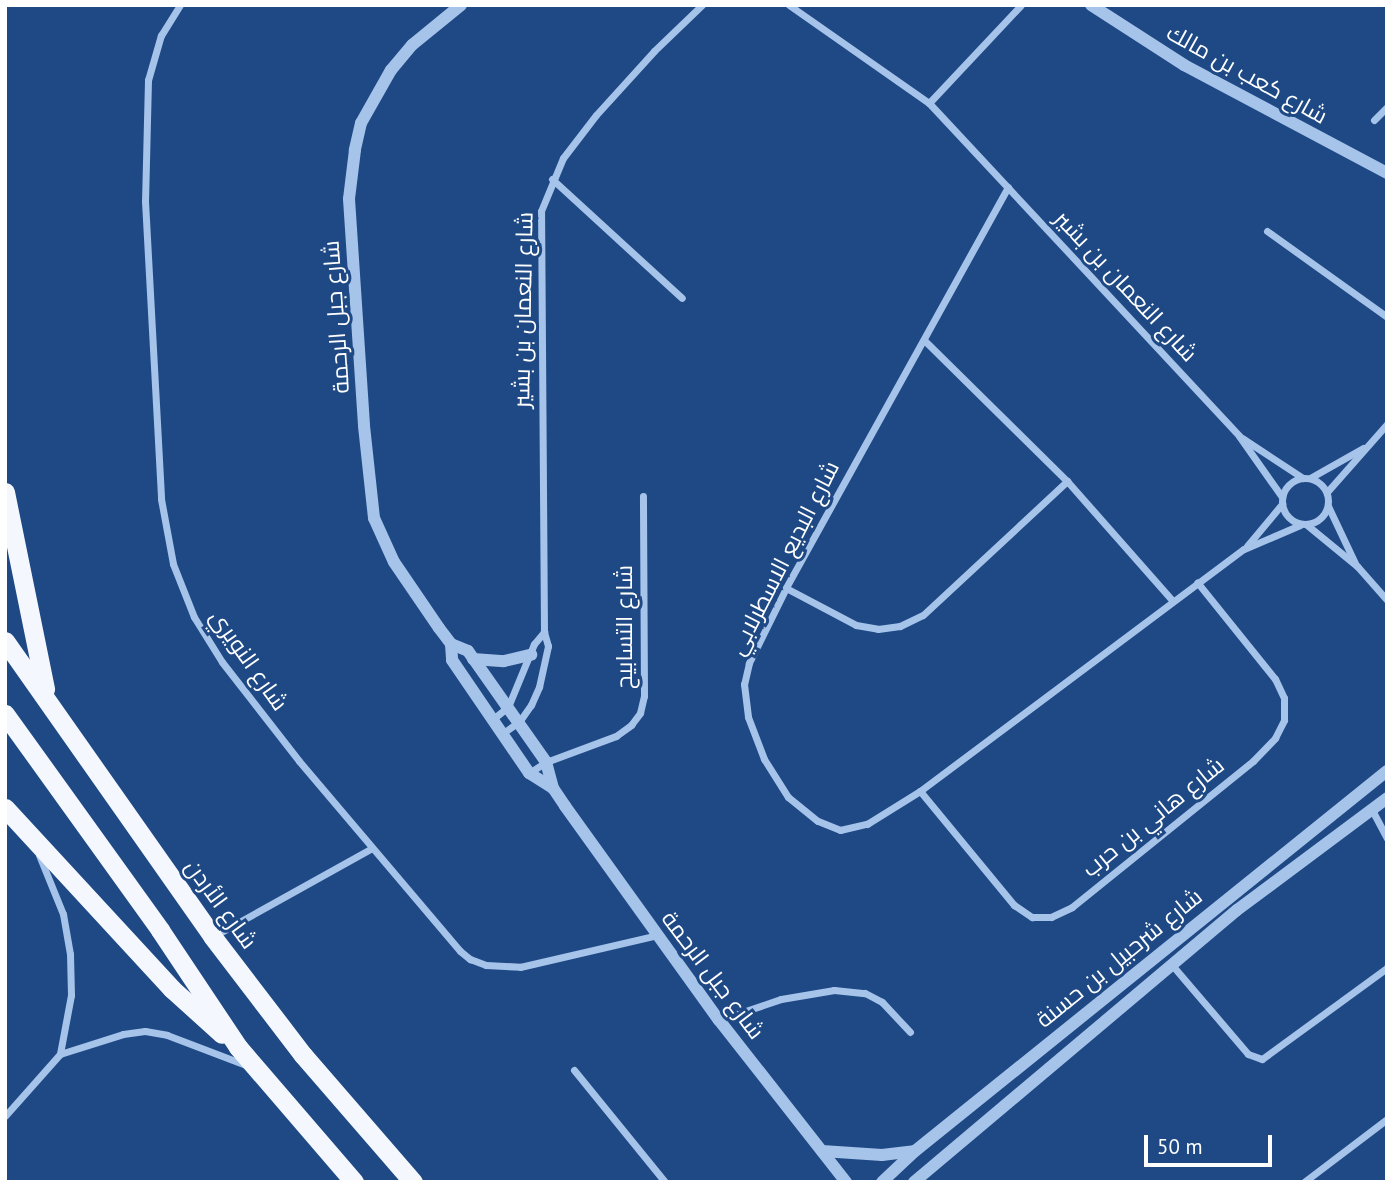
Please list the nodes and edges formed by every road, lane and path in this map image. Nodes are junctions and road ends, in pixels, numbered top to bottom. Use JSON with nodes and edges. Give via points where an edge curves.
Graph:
{"nodes":[{"id":1,"x":180,"y":5,"type":"edge"},
{"id":2,"x":461,"y":5,"type":"edge"},
{"id":3,"x":702,"y":5,"type":"edge"},
{"id":4,"x":789,"y":5,"type":"edge"},
{"id":5,"x":1021,"y":5,"type":"edge"},
{"id":6,"x":1091,"y":5,"type":"edge"},
{"id":7,"x":929,"y":103,"type":"junction"},
{"id":8,"x":1387,"y":107,"type":"edge"},
{"id":9,"x":1374,"y":120,"type":"dead end"},
{"id":10,"x":1387,"y":173,"type":"edge"},
{"id":11,"x":552,"y":178,"type":"junction"},
{"id":12,"x":1008,"y":187,"type":"junction"},
{"id":13,"x":1267,"y":231,"type":"dead end"},
{"id":14,"x":682,"y":298,"type":"dead end"},
{"id":15,"x":1387,"y":317,"type":"edge"},
{"id":16,"x":925,"y":341,"type":"junction"},
{"id":17,"x":1387,"y":424,"type":"edge"},
{"id":18,"x":1239,"y":436,"type":"junction"},
{"id":19,"x":1370,"y":444,"type":"junction"},
{"id":20,"x":1306,"y":478,"type":"junction"},
{"id":21,"x":1067,"y":481,"type":"junction"},
{"id":22,"x":5,"y":492,"type":"edge"},
{"id":23,"x":1327,"y":492,"type":"junction"},
{"id":24,"x":643,"y":496,"type":"dead end"},
{"id":25,"x":1282,"y":500,"type":"junction"},
{"id":26,"x":1328,"y":506,"type":"junction"},
{"id":27,"x":1304,"y":525,"type":"junction"},
{"id":28,"x":1244,"y":549,"type":"junction"},
{"id":29,"x":1357,"y":566,"type":"junction"},
{"id":30,"x":1197,"y":583,"type":"junction"},
{"id":31,"x":786,"y":588,"type":"junction"},
{"id":32,"x":1172,"y":600,"type":"junction"},
{"id":33,"x":1387,"y":600,"type":"edge"},
{"id":34,"x":544,"y":632,"type":"junction"},
{"id":35,"x":5,"y":641,"type":"edge"},
{"id":36,"x":451,"y":644,"type":"junction"},
{"id":37,"x":531,"y":655,"type":"junction"},
{"id":38,"x":473,"y":659,"type":"junction"},
{"id":39,"x":46,"y":696,"type":"junction"},
{"id":40,"x":508,"y":707,"type":"junction"},
{"id":41,"x":5,"y":714,"type":"edge"},
{"id":42,"x":493,"y":719,"type":"junction"},
{"id":43,"x":519,"y":722,"type":"junction"},
{"id":44,"x":503,"y":733,"type":"junction"},
{"id":45,"x":546,"y":762,"type":"junction"},
{"id":46,"x":1387,"y":771,"type":"edge"},
{"id":47,"x":529,"y":773,"type":"junction"},
{"id":48,"x":553,"y":788,"type":"junction"},
{"id":49,"x":920,"y":790,"type":"junction"},
{"id":50,"x":1387,"y":799,"type":"edge"},
{"id":51,"x":5,"y":808,"type":"edge"},
{"id":52,"x":1372,"y":810,"type":"junction"},
{"id":53,"x":28,"y":830,"type":"junction"},
{"id":54,"x":1387,"y":838,"type":"edge"},
{"id":55,"x":372,"y":848,"type":"junction"},
{"id":56,"x":657,"y":935,"type":"junction"},
{"id":57,"x":212,"y":936,"type":"junction"},
{"id":58,"x":1172,"y":965,"type":"junction"},
{"id":59,"x":1387,"y":968,"type":"edge"},
{"id":60,"x":719,"y":1020,"type":"junction"},
{"id":61,"x":910,"y":1032,"type":"dead end"},
{"id":62,"x":238,"y":1047,"type":"junction"},
{"id":63,"x":60,"y":1054,"type":"junction"},
{"id":64,"x":256,"y":1069,"type":"junction"},
{"id":65,"x":575,"y":1070,"type":"dead end"},
{"id":66,"x":6,"y":1114,"type":"edge"},
{"id":67,"x":1387,"y":1119,"type":"edge"},
{"id":68,"x":821,"y":1151,"type":"junction"},
{"id":69,"x":915,"y":1151,"type":"junction"},
{"id":70,"x":354,"y":1182,"type":"edge"},
{"id":71,"x":413,"y":1182,"type":"edge"},
{"id":72,"x":665,"y":1182,"type":"edge"},
{"id":73,"x":846,"y":1182,"type":"edge"},
{"id":74,"x":882,"y":1182,"type":"edge"},
{"id":75,"x":914,"y":1182,"type":"edge"},
{"id":76,"x":1305,"y":1182,"type":"edge"}],
"edges":[{"from":1,"to":55,"type":"street","name":"شارع النويري","via":[[161,35],[145,114],[152,371],[161,499],[173,564],[194,617],[222,662]]},
{"from":2,"to":36,"type":"street","name":"شارع جبل الرحمة","via":[[412,45],[374,95],[361,124],[349,199],[372,508],[394,562]]},
{"from":3,"to":11,"type":"street","name":"شارع النعمان بن بشير","via":[[596,115]]},
{"from":4,"to":7,"type":"street","name":"شارع النعمان بن بشير"},
{"from":5,"to":7,"type":"street"},
{"from":6,"to":10,"type":"street","name":"شارع كعب بن مالك","via":[[1208,79]]},
{"from":7,"to":12,"type":"street","name":"شارع النعمان بن بشير"},
{"from":8,"to":9,"type":"street"},
{"from":11,"to":14,"type":"street"},
{"from":11,"to":34,"type":"street","name":"شارع النعمان بن بشير","via":[[538,226]]},
{"from":12,"to":16,"type":"street","name":"شارع البديع الاسطرلابي"},
{"from":12,"to":18,"type":"street","name":"شارع النعمان بن بشير"},
{"from":13,"to":15,"type":"street"},
{"from":16,"to":21,"type":"street"},
{"from":16,"to":31,"type":"street","name":"شارع البديع الاسطرلابي"},
{"from":17,"to":19,"type":"street"},
{"from":18,"to":20,"type":"street","name":"شارع النعمان بن بشير"},
{"from":18,"to":25,"type":"street","name":"شارع النعمان بن بشير"},
{"from":19,"to":20,"type":"street"},
{"from":19,"to":23,"type":"street"},
{"from":20,"to":23,"type":"street"},
{"from":20,"to":25,"type":"street","via":[[1289,484]]},
{"from":21,"to":31,"type":"street","via":[[923,615],[900,626],[856,625]]},
{"from":21,"to":32,"type":"street"},
{"from":22,"to":39,"type":"highway"},
{"from":23,"to":26,"type":"street"},
{"from":24,"to":45,"type":"street","name":"شارع التسابيح","via":[[644,696],[640,713],[616,736]]},
{"from":25,"to":27,"type":"street","via":[[1287,517]]},
{"from":25,"to":28,"type":"street","name":"شارع البديع الاسطرلابي"},
{"from":26,"to":27,"type":"street","via":[[1321,519]]},
{"from":26,"to":29,"type":"street"},
{"from":27,"to":28,"type":"street","name":"شارع البديع الاسطرلابي"},
{"from":27,"to":29,"type":"street"},
{"from":28,"to":30,"type":"street","name":"شارع البديع الاسطرلابي"},
{"from":29,"to":33,"type":"street"},
{"from":30,"to":32,"type":"street","name":"شارع البديع الاسطرلابي"},
{"from":30,"to":49,"type":"street","name":"شارع هاني بن حرب","via":[[1275,679],[1284,698],[1284,720],[1275,738],[1253,761],[1072,907],[1051,917],[1032,917],[1014,905]]},
{"from":31,"to":49,"type":"street","name":"شارع البديع الاسطرلابي","via":[[760,638],[744,684],[748,717],[764,760],[788,797],[818,821],[840,830],[867,824]]},
{"from":32,"to":49,"type":"street","name":"شارع البديع الاسطرلابي"},
{"from":34,"to":37,"type":"street"},
{"from":34,"to":43,"type":"street","name":"شارع النعمان بن بشير","via":[[548,646],[545,667]]},
{"from":35,"to":39,"type":"highway","name":"شارع الأردن"},
{"from":36,"to":38,"type":"street","name":"شارع جبل الرحمة","via":[[468,651]]},
{"from":36,"to":42,"type":"street","name":"شارع جبل الرحمة","via":[[452,660]]},
{"from":37,"to":38,"type":"street","via":[[504,661]]},
{"from":37,"to":40,"type":"street"},
{"from":38,"to":40,"type":"street","name":"شارع جبل الرحمة"},
{"from":39,"to":57,"type":"highway","name":"شارع الأردن"},
{"from":40,"to":42,"type":"street"},
{"from":40,"to":43,"type":"street","name":"شارع جبل الرحمة"},
{"from":41,"to":62,"type":"highway"},
{"from":42,"to":44,"type":"street","name":"شارع جبل الرحمة"},
{"from":43,"to":44,"type":"street","name":"شارع النعمان بن بشير"},
{"from":43,"to":45,"type":"street","name":"شارع جبل الرحمة"},
{"from":44,"to":47,"type":"street","name":"شارع جبل الرحمة"},
{"from":45,"to":47,"type":"street","name":"شارع التسابيح"},
{"from":45,"to":48,"type":"street","name":"شارع جبل الرحمة"},
{"from":46,"to":69,"type":"street","name":"شارع شرحبيل بن حسنة"},
{"from":47,"to":48,"type":"street","name":"شارع جبل الرحمة"},
{"from":48,"to":56,"type":"street","name":"شارع جبل الرحمة"},
{"from":50,"to":52,"type":"street","name":"شارع شرحبيل بن حسنة"},
{"from":51,"to":53,"type":"highway"},
{"from":52,"to":54,"type":"street"},
{"from":52,"to":58,"type":"street","name":"شارع شرحبيل بن حسنة","via":[[1237,910]]},
{"from":53,"to":62,"type":"highway","via":[[172,989]]},
{"from":53,"to":63,"type":"street","via":[[63,914],[70,954],[71,995]]},
{"from":55,"to":56,"type":"street","name":"شارع النويري","via":[[460,951],[486,965],[520,967]]},
{"from":55,"to":57,"type":"street"},
{"from":56,"to":60,"type":"street","name":"شارع جبل الرحمة"},
{"from":57,"to":71,"type":"highway","name":"شارع الأردن","via":[[303,1055]]},
{"from":58,"to":59,"type":"street","via":[[1248,1054],[1262,1059]]},
{"from":58,"to":75,"type":"street","name":"شارع شرحبيل بن حسنة"},
{"from":60,"to":61,"type":"street","via":[[781,999],[834,990],[865,993],[882,1002]]},
{"from":60,"to":68,"type":"street","name":"شارع جبل الرحمة"},
{"from":62,"to":64,"type":"highway"},
{"from":63,"to":64,"type":"street","via":[[145,1031]]},
{"from":63,"to":66,"type":"street"},
{"from":64,"to":70,"type":"highway"},
{"from":65,"to":72,"type":"street"},
{"from":67,"to":76,"type":"street"},
{"from":68,"to":69,"type":"street","via":[[882,1155]]},
{"from":68,"to":73,"type":"street","name":"شارع جبل الرحمة"},
{"from":69,"to":74,"type":"street","name":"شارع شرحبيل بن حسنة"}]}
